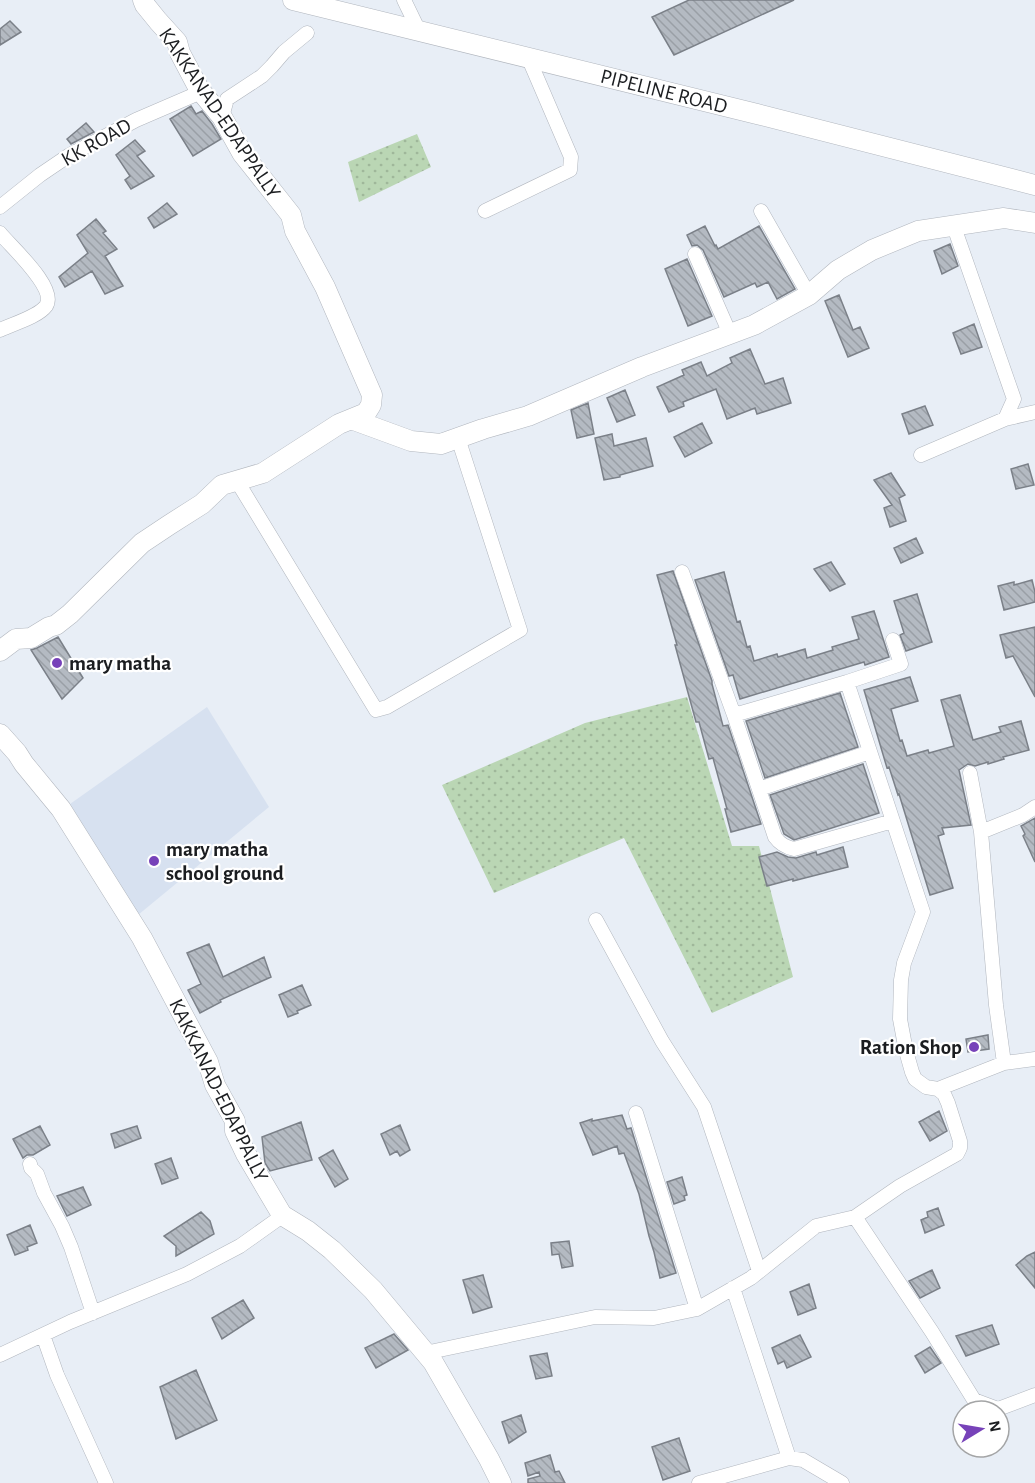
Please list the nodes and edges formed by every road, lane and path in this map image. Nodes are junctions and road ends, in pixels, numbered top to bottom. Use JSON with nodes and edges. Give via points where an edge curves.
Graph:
{"nodes":[{"id":1,"x":143,"y":0,"type":"edge"},
{"id":2,"x":293,"y":0,"type":"edge"},
{"id":3,"x":404,"y":0,"type":"edge"},
{"id":4,"x":419,"y":32,"type":"junction"},
{"id":5,"x":307,"y":33,"type":"dead end"},
{"id":6,"x":528,"y":57,"type":"junction"},
{"id":7,"x":201,"y":92,"type":"junction"},
{"id":8,"x":222,"y":117,"type":"junction"},
{"id":9,"x":1035,"y":185,"type":"edge"},
{"id":10,"x":0,"y":207,"type":"edge"},
{"id":11,"x":485,"y":211,"type":"dead end"},
{"id":12,"x":761,"y":211,"type":"dead end"},
{"id":13,"x":1035,"y":223,"type":"edge"},
{"id":14,"x":953,"y":224,"type":"junction"},
{"id":15,"x":0,"y":233,"type":"edge"},
{"id":16,"x":695,"y":254,"type":"dead end"},
{"id":17,"x":808,"y":295,"type":"junction"},
{"id":18,"x":0,"y":330,"type":"edge"},
{"id":19,"x":730,"y":334,"type":"junction"},
{"id":20,"x":1035,"y":412,"type":"edge"},
{"id":21,"x":351,"y":419,"type":"junction"},
{"id":22,"x":1005,"y":419,"type":"junction"},
{"id":23,"x":458,"y":438,"type":"junction"},
{"id":24,"x":921,"y":455,"type":"dead end"},
{"id":25,"x":237,"y":481,"type":"junction"},
{"id":26,"x":682,"y":572,"type":"dead end"},
{"id":27,"x":893,"y":640,"type":"dead end"},
{"id":28,"x":0,"y":651,"type":"edge"},
{"id":29,"x":847,"y":682,"type":"junction"},
{"id":30,"x":734,"y":716,"type":"junction"},
{"id":31,"x":0,"y":734,"type":"edge"},
{"id":32,"x":870,"y":752,"type":"junction"},
{"id":33,"x":970,"y":773,"type":"dead end"},
{"id":34,"x":759,"y":789,"type":"junction"},
{"id":35,"x":1035,"y":807,"type":"edge"},
{"id":36,"x":893,"y":821,"type":"junction"},
{"id":37,"x":981,"y":832,"type":"junction"},
{"id":38,"x":596,"y":920,"type":"dead end"},
{"id":39,"x":1035,"y":1059,"type":"edge"},
{"id":40,"x":1004,"y":1063,"type":"junction"},
{"id":41,"x":938,"y":1089,"type":"junction"},
{"id":42,"x":636,"y":1113,"type":"dead end"},
{"id":43,"x":30,"y":1164,"type":"dead end"},
{"id":44,"x":282,"y":1215,"type":"junction"},
{"id":45,"x":855,"y":1217,"type":"junction"},
{"id":46,"x":759,"y":1270,"type":"junction"},
{"id":47,"x":733,"y":1288,"type":"junction"},
{"id":48,"x":697,"y":1309,"type":"junction"},
{"id":49,"x":93,"y":1313,"type":"junction"},
{"id":50,"x":43,"y":1335,"type":"junction"},
{"id":51,"x":425,"y":1353,"type":"junction"},
{"id":52,"x":0,"y":1355,"type":"edge"},
{"id":53,"x":1035,"y":1395,"type":"edge"},
{"id":54,"x":789,"y":1458,"type":"junction"},
{"id":55,"x":106,"y":1483,"type":"edge"},
{"id":56,"x":501,"y":1483,"type":"edge"},
{"id":57,"x":699,"y":1483,"type":"edge"},
{"id":58,"x":842,"y":1483,"type":"edge"}],
"edges":[{"from":1,"to":7,"type":"street","name":"KAKKANAD-EDAPPALLY","via":[[177,42]]},
{"from":2,"to":4,"type":"street","name":"PIPELINE ROAD"},
{"from":3,"to":4,"type":"street"},
{"from":4,"to":6,"type":"street","name":"PIPELINE ROAD"},
{"from":5,"to":8,"type":"street","via":[[262,76],[227,99]]},
{"from":6,"to":9,"type":"street","name":"PIPELINE ROAD"},
{"from":6,"to":11,"type":"street","via":[[571,157],[570,170]]},
{"from":7,"to":8,"type":"street","name":"KAKKANAD-EDAPPALLY"},
{"from":7,"to":10,"type":"street","name":"KK ROAD","via":[[68,156]]},
{"from":8,"to":21,"type":"street","name":"KAKKANAD-EDAPPALLY","via":[[242,153],[291,215],[372,395],[366,412]]},
{"from":12,"to":17,"type":"street"},
{"from":13,"to":14,"type":"street","via":[[1004,218]]},
{"from":14,"to":17,"type":"street","via":[[918,231],[872,250],[838,270]]},
{"from":14,"to":22,"type":"street","via":[[1014,399]]},
{"from":15,"to":18,"type":"street","via":[[25,259],[49,299],[43,309]]},
{"from":16,"to":19,"type":"street"},
{"from":17,"to":19,"type":"street"},
{"from":19,"to":23,"type":"street","via":[[528,416]]},
{"from":20,"to":22,"type":"street"},
{"from":21,"to":23,"type":"street","via":[[411,441],[441,444]]},
{"from":21,"to":25,"type":"street","name":"KAKKANAD-EDAPPALLY","via":[[264,473]]},
{"from":22,"to":24,"type":"street"},
{"from":23,"to":25,"type":"street","via":[[520,630],[387,708],[376,710]]},
{"from":25,"to":28,"type":"street","name":"KAKKANAD-EDAPPALLY","via":[[222,485],[202,504],[142,543],[70,614],[31,638],[16,639]]},
{"from":26,"to":30,"type":"street"},
{"from":27,"to":29,"type":"street","via":[[901,664]]},
{"from":29,"to":30,"type":"street"},
{"from":29,"to":32,"type":"street"},
{"from":30,"to":34,"type":"street"},
{"from":31,"to":44,"type":"street","name":"KAKKANAD-EDAPPALLY","via":[[61,809],[142,938],[208,1062],[246,1154]]},
{"from":32,"to":34,"type":"street"},
{"from":32,"to":36,"type":"street"},
{"from":33,"to":37,"type":"street"},
{"from":34,"to":36,"type":"street","via":[[775,837],[787,848]]},
{"from":35,"to":37,"type":"street"},
{"from":36,"to":41,"type":"street","via":[[923,912],[904,963],[900,1019],[915,1078]]},
{"from":37,"to":40,"type":"street"},
{"from":38,"to":46,"type":"street","via":[[662,1041],[704,1107]]},
{"from":39,"to":40,"type":"street"},
{"from":40,"to":41,"type":"street"},
{"from":41,"to":45,"type":"street","via":[[948,1102],[960,1141],[957,1154]]},
{"from":42,"to":48,"type":"street"},
{"from":43,"to":49,"type":"street","via":[[71,1247]]},
{"from":44,"to":49,"type":"street","via":[[240,1246],[187,1274]]},
{"from":44,"to":51,"type":"street","name":"KAKKANAD-EDAPPALLY","via":[[332,1250],[373,1290]]},
{"from":45,"to":46,"type":"street","via":[[816,1226]]},
{"from":45,"to":53,"type":"street","via":[[974,1400],[998,1409]]},
{"from":46,"to":47,"type":"street"},
{"from":47,"to":48,"type":"street"},
{"from":47,"to":54,"type":"street"},
{"from":48,"to":51,"type":"street","via":[[654,1318],[595,1317]]},
{"from":49,"to":50,"type":"street"},
{"from":50,"to":52,"type":"street"},
{"from":50,"to":55,"type":"street","via":[[57,1376]]},
{"from":51,"to":56,"type":"street","name":"KAKKANAD-EDAPPALLY"},
{"from":54,"to":57,"type":"street"},
{"from":54,"to":58,"type":"street","via":[[803,1460]]}]}
